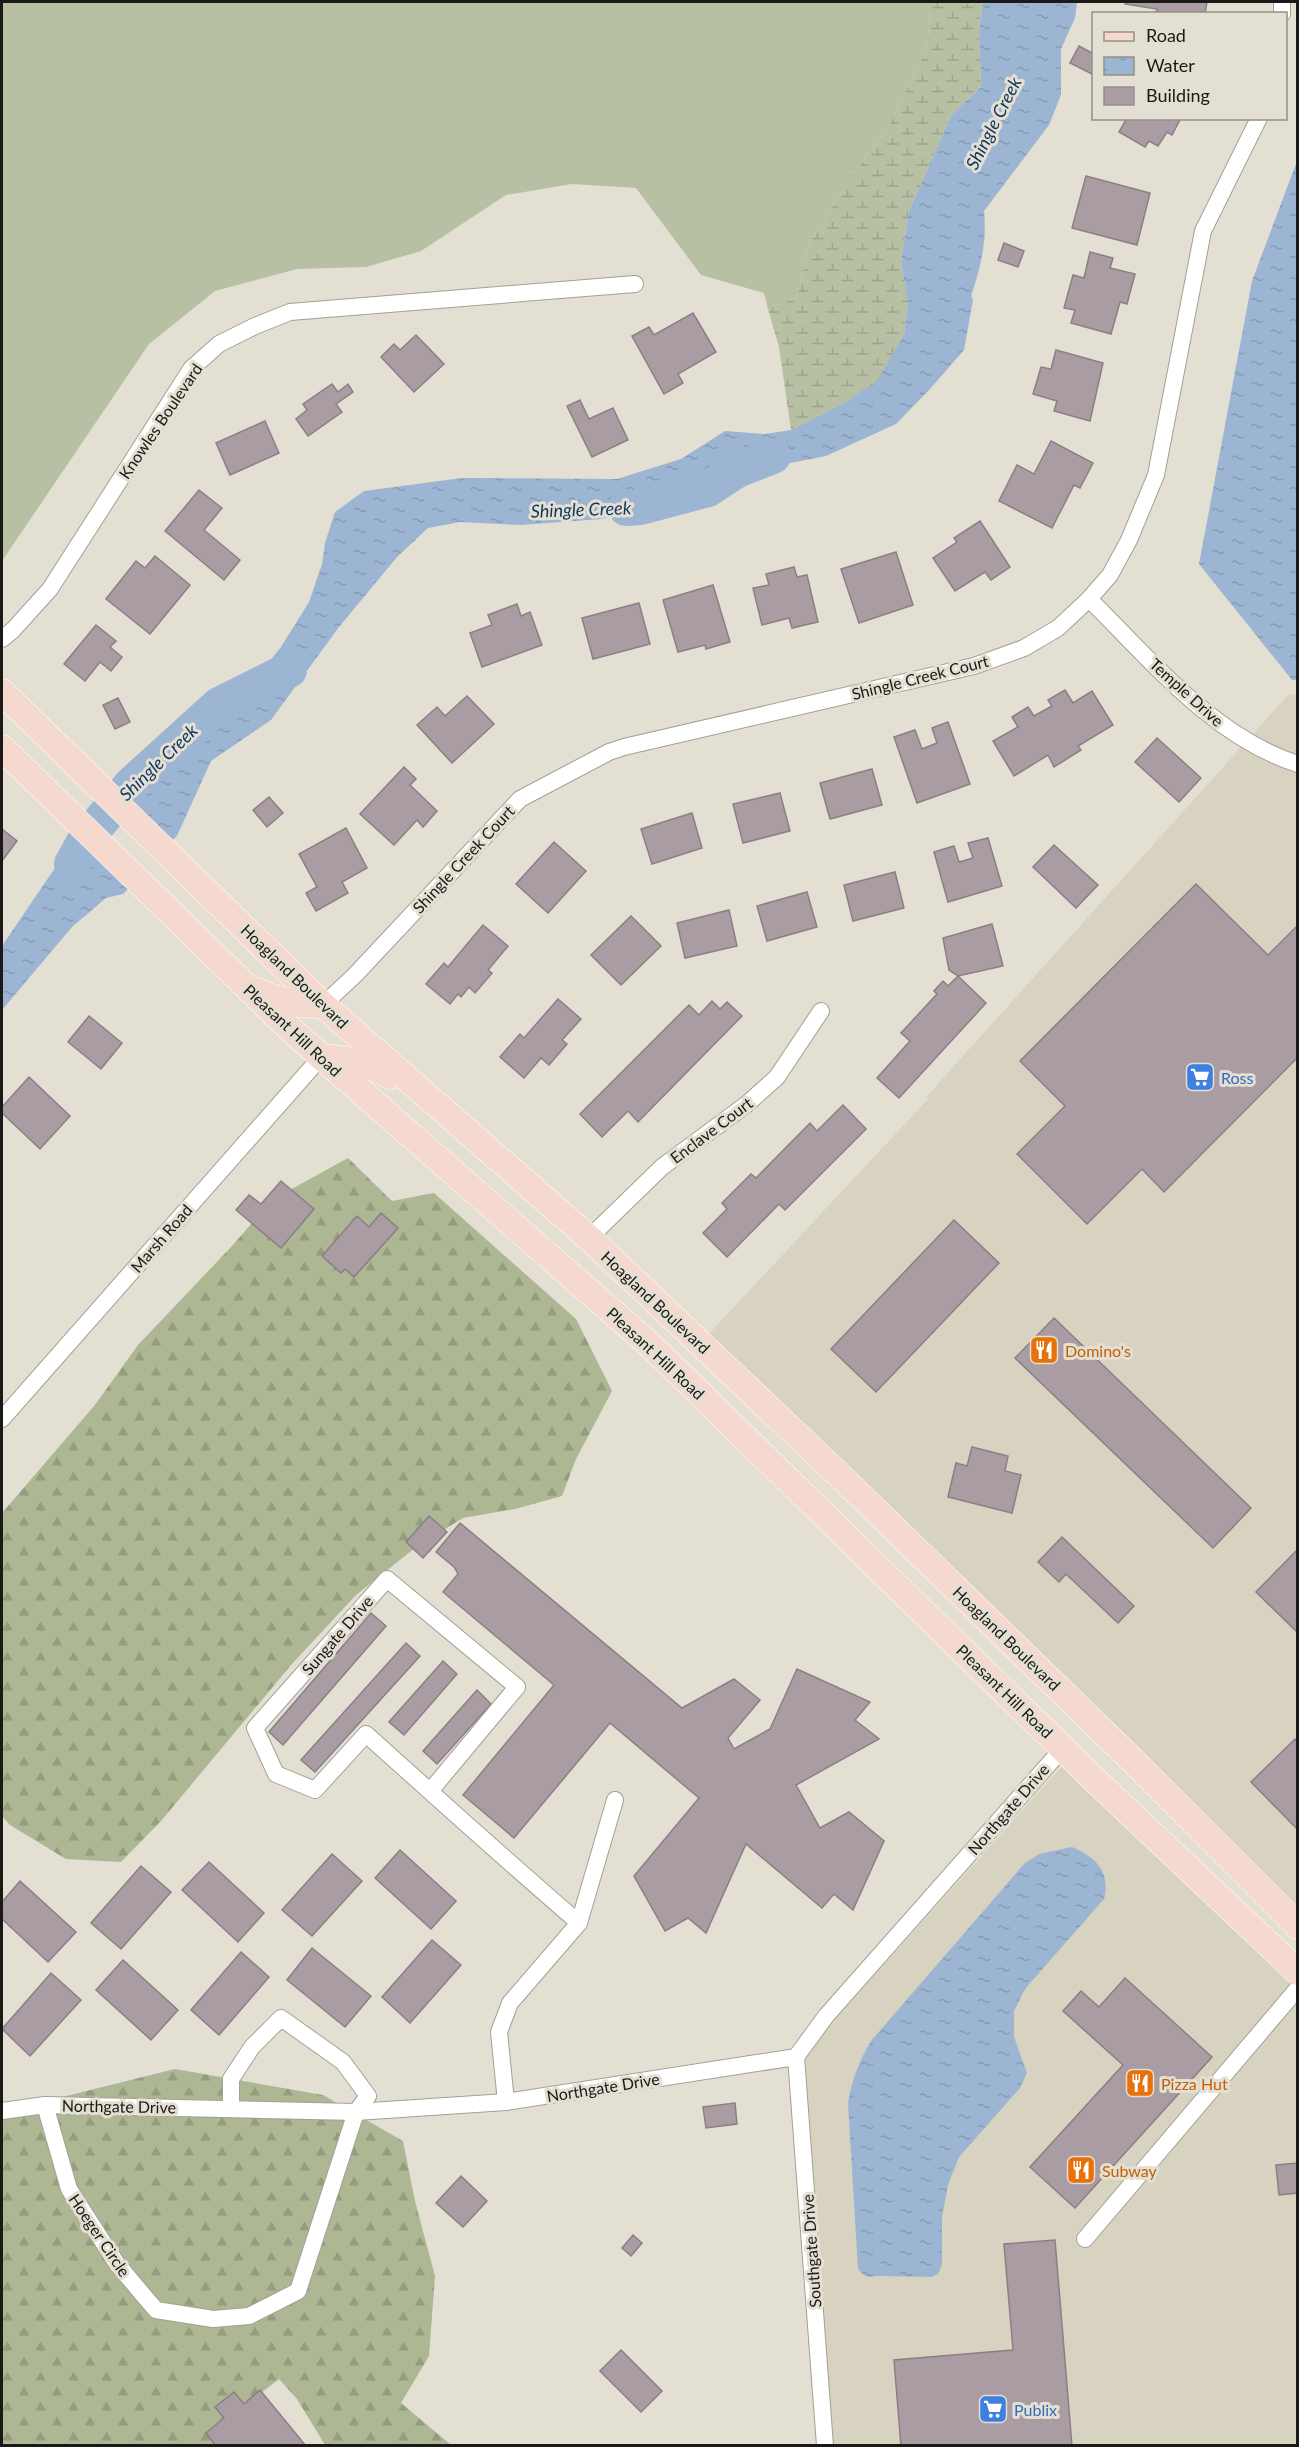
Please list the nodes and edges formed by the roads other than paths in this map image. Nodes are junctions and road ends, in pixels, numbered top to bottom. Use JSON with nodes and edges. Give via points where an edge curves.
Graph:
{"nodes":[{"id":1,"x":1258,"y":120,"type":"edge"},
{"id":2,"x":635,"y":284,"type":"dead end"},
{"id":3,"x":1089,"y":599,"type":"junction"},
{"id":4,"x":2,"y":639,"type":"edge"},
{"id":5,"x":2,"y":692,"type":"edge"},
{"id":6,"x":2,"y":748,"type":"edge"},
{"id":7,"x":1298,"y":764,"type":"edge"},
{"id":8,"x":246,"y":986,"type":"junction"},
{"id":9,"x":323,"y":1005,"type":"junction"},
{"id":10,"x":821,"y":1011,"type":"dead end"},
{"id":11,"x":321,"y":1057,"type":"junction"},
{"id":12,"x":422,"y":1092,"type":"junction"},
{"id":13,"x":589,"y":1238,"type":"junction"},
{"id":14,"x":2,"y":1419,"type":"edge"},
{"id":15,"x":1090,"y":1720,"type":"junction"},
{"id":16,"x":1063,"y":1748,"type":"junction"},
{"id":17,"x":431,"y":1790,"type":"junction"},
{"id":18,"x":615,"y":1800,"type":"dead end"},
{"id":19,"x":579,"y":1923,"type":"junction"},
{"id":20,"x":1298,"y":1926,"type":"edge"},
{"id":21,"x":1298,"y":1972,"type":"edge"},
{"id":22,"x":1298,"y":1988,"type":"edge"},
{"id":23,"x":796,"y":2057,"type":"junction"},
{"id":24,"x":506,"y":2102,"type":"junction"},
{"id":25,"x":45,"y":2105,"type":"junction"},
{"id":26,"x":231,"y":2109,"type":"junction"},
{"id":27,"x":2,"y":2111,"type":"edge"},
{"id":28,"x":356,"y":2112,"type":"junction"},
{"id":29,"x":1085,"y":2239,"type":"dead end"},
{"id":30,"x":825,"y":2445,"type":"edge"}],
"edges":[{"from":1,"to":3,"type":"street","name":"Shingle Creek Court","via":[[1203,231],[1156,475],[1129,540],[1110,575]]},
{"from":2,"to":4,"type":"street","name":"Knowles Boulevard","via":[[291,312],[219,344],[191,369],[50,588]]},
{"from":3,"to":7,"type":"street","name":"Temple Drive","via":[[1194,702],[1254,747]]},
{"from":3,"to":9,"type":"street","name":"Shingle Creek Court","via":[[1058,628],[1024,648],[974,666],[624,747],[520,799]]},
{"from":5,"to":9,"type":"main road","name":"Hoagland Boulevard"},
{"from":6,"to":8,"type":"main road","name":"Pleasant Hill Road"},
{"from":8,"to":9,"type":"main road","via":[[286,1003]]},
{"from":8,"to":11,"type":"main road","name":"Pleasant Hill Road"},
{"from":9,"to":12,"type":"main road","name":"Hoagland Boulevard"},
{"from":10,"to":13,"type":"street","name":"Enclave Court","via":[[777,1077],[662,1167]]},
{"from":11,"to":12,"type":"main road","via":[[365,1063]]},
{"from":11,"to":14,"type":"street","name":"Marsh Road"},
{"from":11,"to":16,"type":"main road","name":"Pleasant Hill Road","via":[[650,1345]]},
{"from":12,"to":13,"type":"main road","name":"Hoagland Boulevard"},
{"from":13,"to":15,"type":"main road","name":"Hoagland Boulevard"},
{"from":15,"to":16,"type":"main road"},
{"from":15,"to":20,"type":"main road","name":"Hoagland Boulevard"},
{"from":16,"to":21,"type":"main road","name":"Pleasant Hill Road"},
{"from":16,"to":23,"type":"street","name":"Northgate Drive","via":[[826,2016]]},
{"from":17,"to":17,"type":"street","name":"Sungate Drive","via":[[517,1687],[387,1579],[255,1728],[276,1774],[315,1790],[366,1734]]},
{"from":17,"to":19,"type":"street","name":"Sungate Drive","via":[[495,1852]]},
{"from":18,"to":19,"type":"street"},
{"from":19,"to":24,"type":"street","via":[[510,2002],[499,2032]]},
{"from":22,"to":29,"type":"street"},
{"from":23,"to":24,"type":"street","name":"Northgate Drive"},
{"from":23,"to":30,"type":"street","name":"Southgate Drive"},
{"from":24,"to":28,"type":"street","name":"Northgate Drive"},
{"from":25,"to":26,"type":"street","name":"Northgate Drive"},
{"from":25,"to":27,"type":"street","name":"Northgate Drive"},
{"from":25,"to":28,"type":"street","name":"Hoeger Circle","via":[[69,2189],[117,2264],[156,2310],[213,2319],[249,2316],[298,2291]]},
{"from":26,"to":28,"type":"street","name":"Northgate Drive"},
{"from":26,"to":28,"type":"street","name":"Hoeger Circle","via":[[231,2079],[252,2047],[281,2018],[343,2062],[368,2096]]}]}
